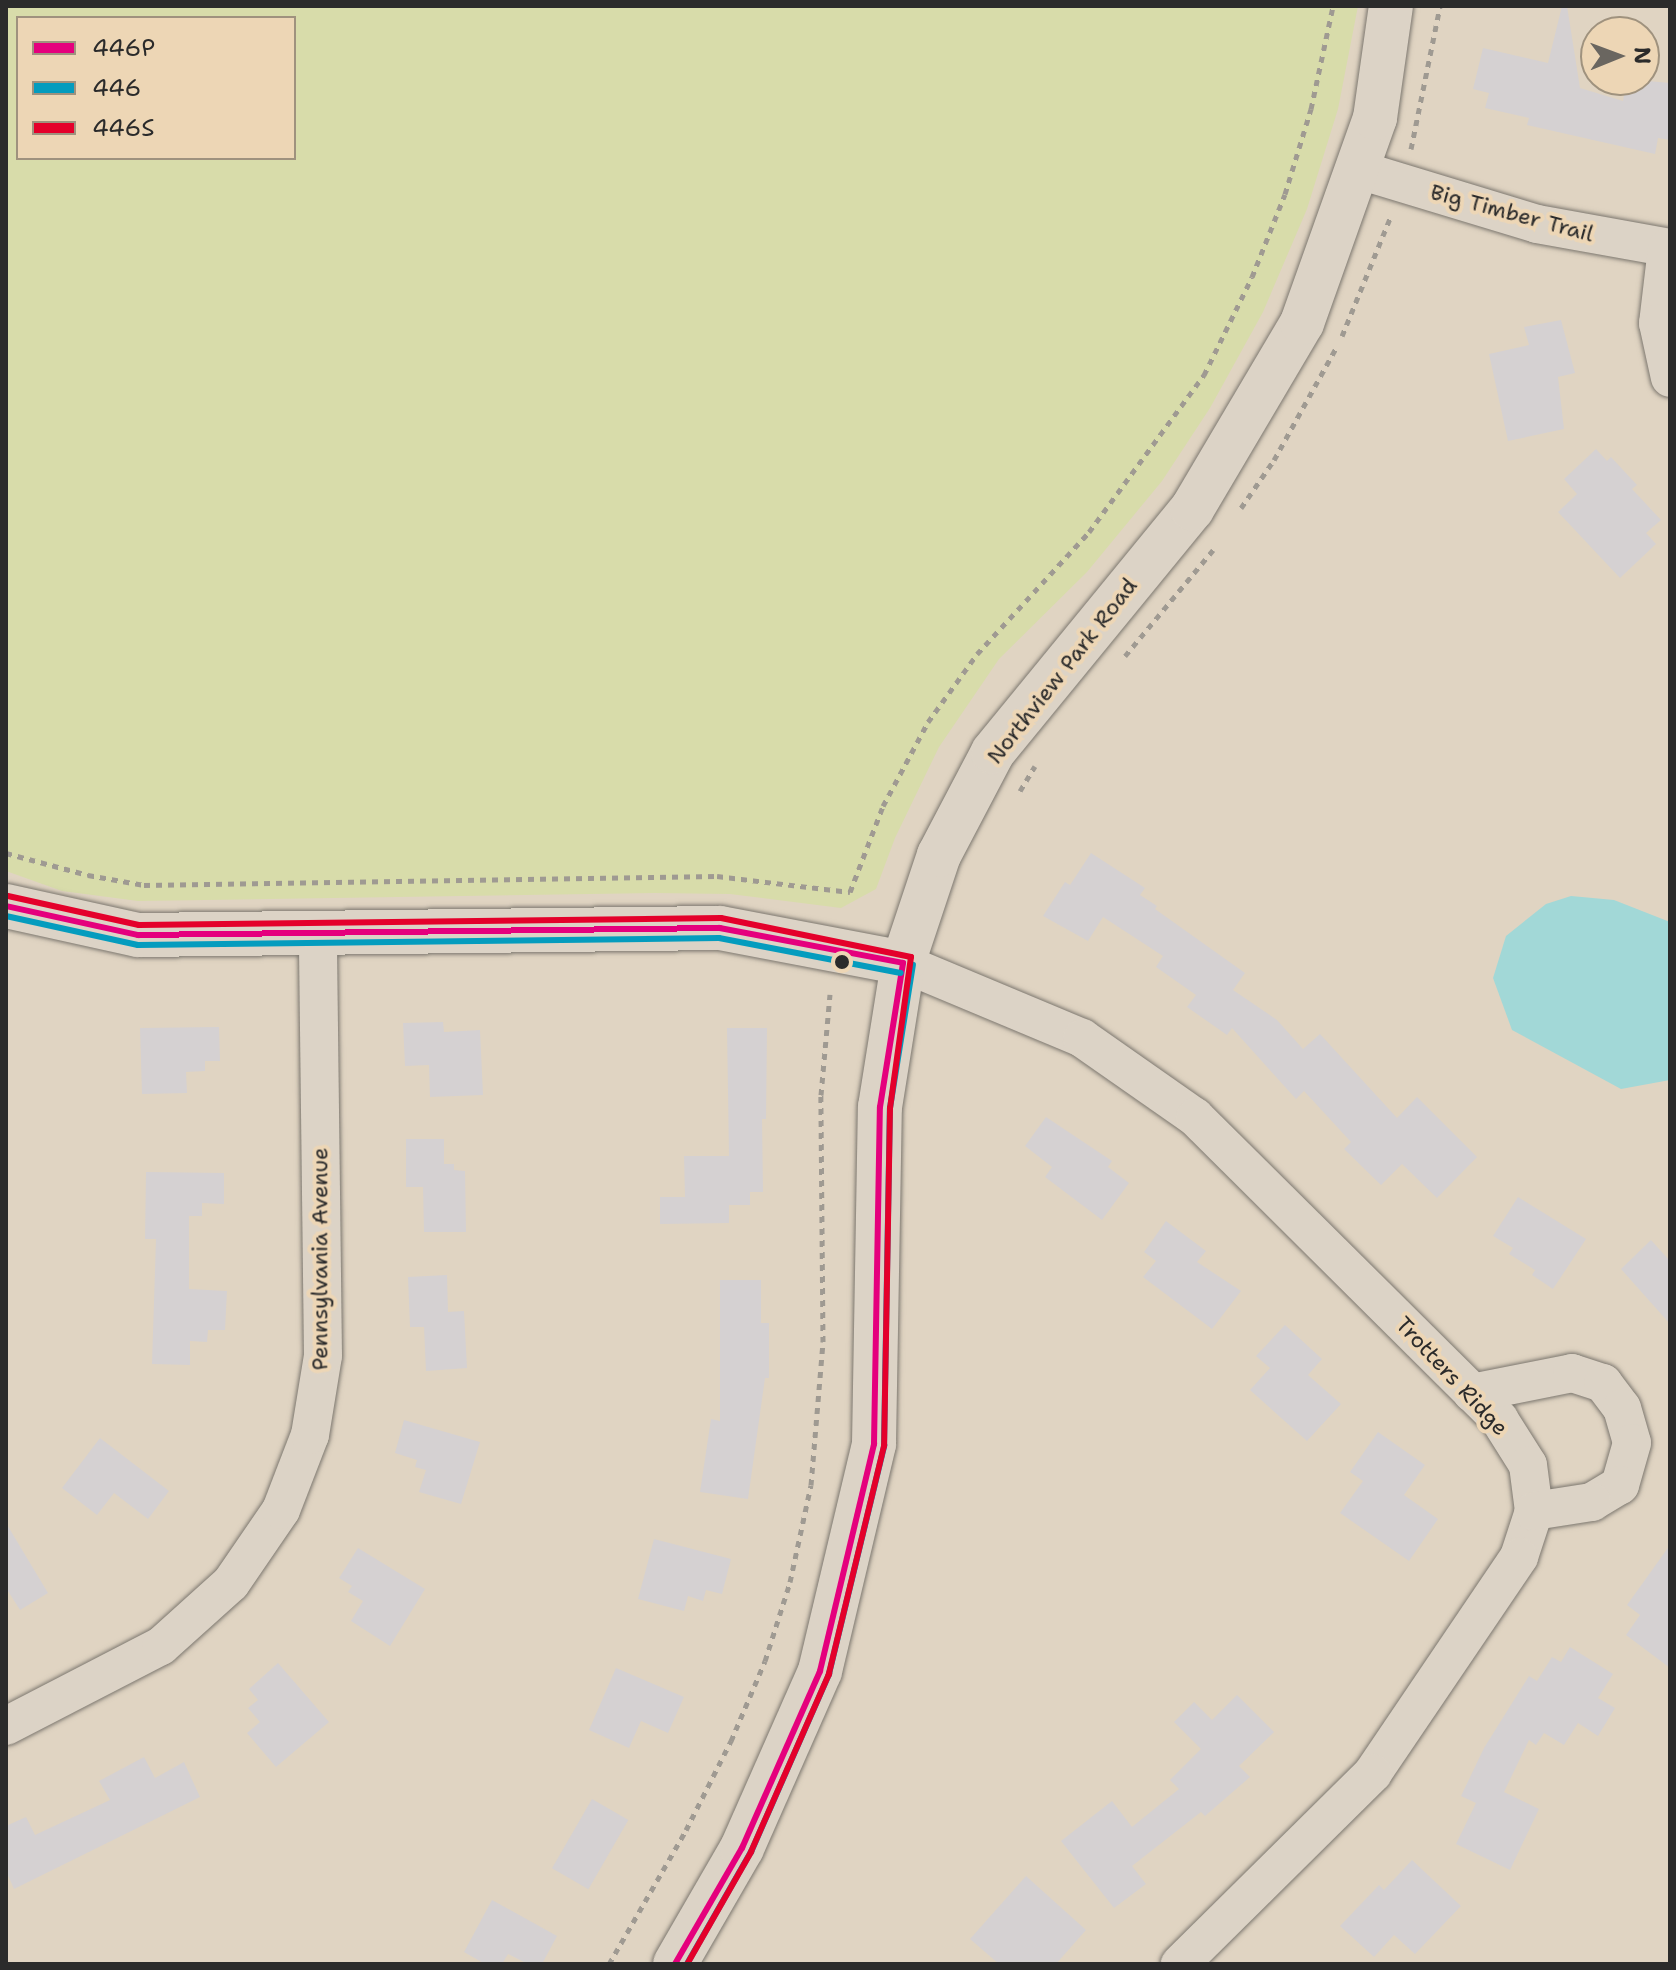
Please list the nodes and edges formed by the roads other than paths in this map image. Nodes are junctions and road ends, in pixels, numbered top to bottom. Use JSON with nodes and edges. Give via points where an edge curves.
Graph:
{"nodes":[{"id":1,"x":1391,"y":6,"type":"edge"},
{"id":2,"x":1356,"y":169,"type":"junction"},
{"id":3,"x":1668,"y":248,"type":"edge"},
{"id":4,"x":1670,"y":378,"type":"edge"},
{"id":5,"x":6,"y":906,"type":"edge"},
{"id":6,"x":318,"y":933,"type":"junction"},
{"id":7,"x":903,"y":963,"type":"junction"},
{"id":8,"x":1472,"y":1393,"type":"junction"},
{"id":9,"x":1534,"y":1511,"type":"junction"},
{"id":10,"x":6,"y":1726,"type":"edge"},
{"id":11,"x":675,"y":1964,"type":"edge"},
{"id":12,"x":1180,"y":1964,"type":"edge"}],
"edges":[{"from":1,"to":2,"type":"street","name":"Northview Park Road","via":[[1375,118]]},
{"from":2,"to":3,"type":"street","name":"Big Timber Trail","via":[[1537,224]]},
{"from":2,"to":7,"type":"street","name":"Northview Park Road","via":[[1302,323],[1192,509],[993,752],[939,855]]},
{"from":3,"to":4,"type":"street","via":[[1658,323]]},
{"from":5,"to":6,"type":"street","via":[[138,935]]},
{"from":6,"to":7,"type":"street","via":[[720,928]]},
{"from":6,"to":10,"type":"street","name":"Pennsylvania Avenue","via":[[323,1356],[310,1435],[281,1510],[231,1583],[161,1646]]},
{"from":7,"to":8,"type":"street","name":"Trotters Ridge","via":[[1082,1038],[1195,1117]]},
{"from":7,"to":11,"type":"street","name":"Northview Park Road","via":[[880,1107],[874,1444],[820,1671],[742,1848]]},
{"from":8,"to":9,"type":"street","name":"Trotters Ridge","via":[[1499,1419],[1528,1465]]},
{"from":8,"to":9,"type":"street","via":[[1572,1373],[1603,1383],[1622,1408],[1632,1443],[1620,1485],[1592,1502]]},
{"from":9,"to":12,"type":"street","name":"Trotters Ridge","via":[[1519,1557],[1373,1773]]}]}
